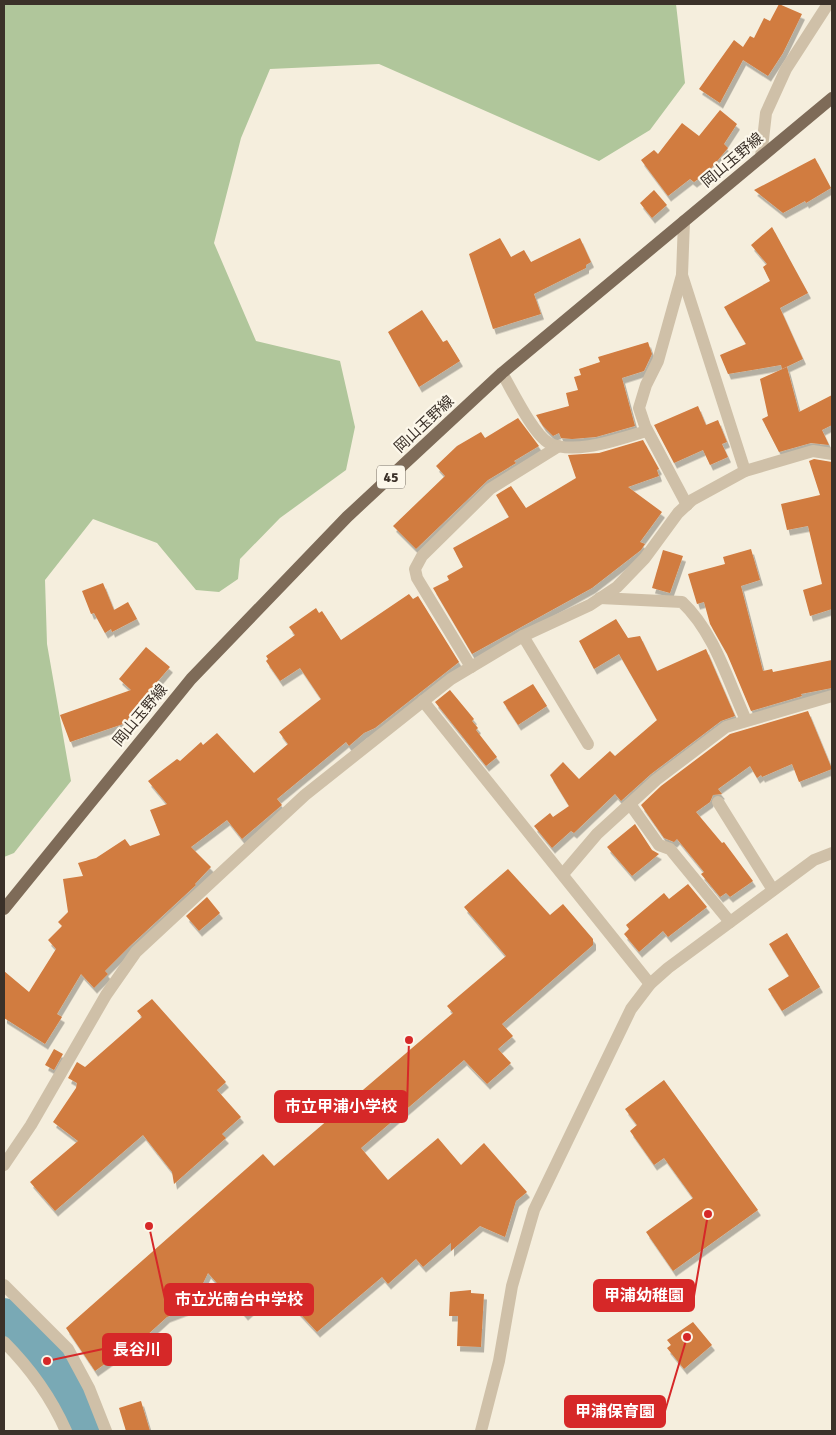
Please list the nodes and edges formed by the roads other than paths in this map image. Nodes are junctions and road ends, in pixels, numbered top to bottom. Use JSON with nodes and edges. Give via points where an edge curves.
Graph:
{"nodes":[{"id":1,"x":828,"y":4,"type":"edge"},
{"id":2,"x":832,"y":98,"type":"edge"},
{"id":3,"x":761,"y":158,"type":"junction"},
{"id":4,"x":684,"y":221,"type":"junction"},
{"id":5,"x":682,"y":275,"type":"junction"},
{"id":6,"x":502,"y":373,"type":"junction"},
{"id":7,"x":647,"y":431,"type":"junction"},
{"id":8,"x":559,"y":446,"type":"junction"},
{"id":9,"x":832,"y":454,"type":"edge"},
{"id":10,"x":745,"y":471,"type":"junction"},
{"id":11,"x":686,"y":505,"type":"junction"},
{"id":12,"x":600,"y":598,"type":"junction"},
{"id":13,"x":523,"y":636,"type":"junction"},
{"id":14,"x":471,"y":667,"type":"junction"},
{"id":15,"x":832,"y":696,"type":"edge"},
{"id":16,"x":423,"y":702,"type":"junction"},
{"id":17,"x":746,"y":720,"type":"junction"},
{"id":18,"x":588,"y":744,"type":"dead end"},
{"id":19,"x":718,"y":802,"type":"dead end"},
{"id":20,"x":630,"y":804,"type":"junction"},
{"id":21,"x":832,"y":853,"type":"edge"},
{"id":22,"x":563,"y":874,"type":"junction"},
{"id":23,"x":773,"y":890,"type":"junction"},
{"id":24,"x":4,"y":909,"type":"edge"},
{"id":25,"x":730,"y":922,"type":"junction"},
{"id":26,"x":650,"y":984,"type":"junction"},
{"id":27,"x":4,"y":1165,"type":"edge"},
{"id":28,"x":4,"y":1285,"type":"edge"},
{"id":29,"x":4,"y":1342,"type":"edge"},
{"id":30,"x":66,"y":1431,"type":"edge"},
{"id":31,"x":106,"y":1431,"type":"edge"},
{"id":32,"x":480,"y":1431,"type":"edge"}],
"edges":[{"from":1,"to":3,"type":"street","via":[[786,69],[766,113]]},
{"from":2,"to":3,"type":"main road","name":"岡山玉野線","number":"45"},
{"from":3,"to":4,"type":"main road","name":"岡山玉野線","number":"45"},
{"from":4,"to":5,"type":"street"},
{"from":4,"to":6,"type":"main road","name":"岡山玉野線","number":"45"},
{"from":5,"to":7,"type":"street","via":[[658,361],[639,408]]},
{"from":5,"to":10,"type":"street"},
{"from":6,"to":8,"type":"street","via":[[530,422],[548,442]]},
{"from":6,"to":24,"type":"main road","name":"岡山玉野線","number":"45","via":[[347,517],[191,679]]},
{"from":7,"to":8,"type":"street","via":[[599,445]]},
{"from":7,"to":11,"type":"street"},
{"from":8,"to":14,"type":"street","via":[[490,489],[422,556],[415,569],[417,578]]},
{"from":9,"to":10,"type":"street","via":[[813,451]]},
{"from":10,"to":11,"type":"street"},
{"from":11,"to":12,"type":"street","via":[[645,558],[617,587]]},
{"from":12,"to":13,"type":"street"},
{"from":12,"to":17,"type":"street","via":[[682,602],[694,613],[711,642]]},
{"from":13,"to":14,"type":"street"},
{"from":13,"to":18,"type":"street"},
{"from":14,"to":16,"type":"street"},
{"from":15,"to":17,"type":"street"},
{"from":16,"to":22,"type":"street"},
{"from":16,"to":27,"type":"street","via":[[305,794],[136,952],[106,994],[31,1125]]},
{"from":17,"to":20,"type":"street","via":[[726,727]]},
{"from":19,"to":23,"type":"street"},
{"from":20,"to":22,"type":"street","via":[[597,834]]},
{"from":20,"to":25,"type":"street","via":[[659,845],[670,849]]},
{"from":21,"to":23,"type":"street","via":[[814,860]]},
{"from":22,"to":26,"type":"street"},
{"from":23,"to":25,"type":"street"},
{"from":25,"to":26,"type":"street"},
{"from":26,"to":32,"type":"street","via":[[626,1018],[534,1210],[512,1286],[499,1361]]},
{"from":28,"to":31,"type":"street","via":[[68,1349],[89,1388]]},
{"from":29,"to":30,"type":"street","via":[[32,1371],[56,1408]]}]}
